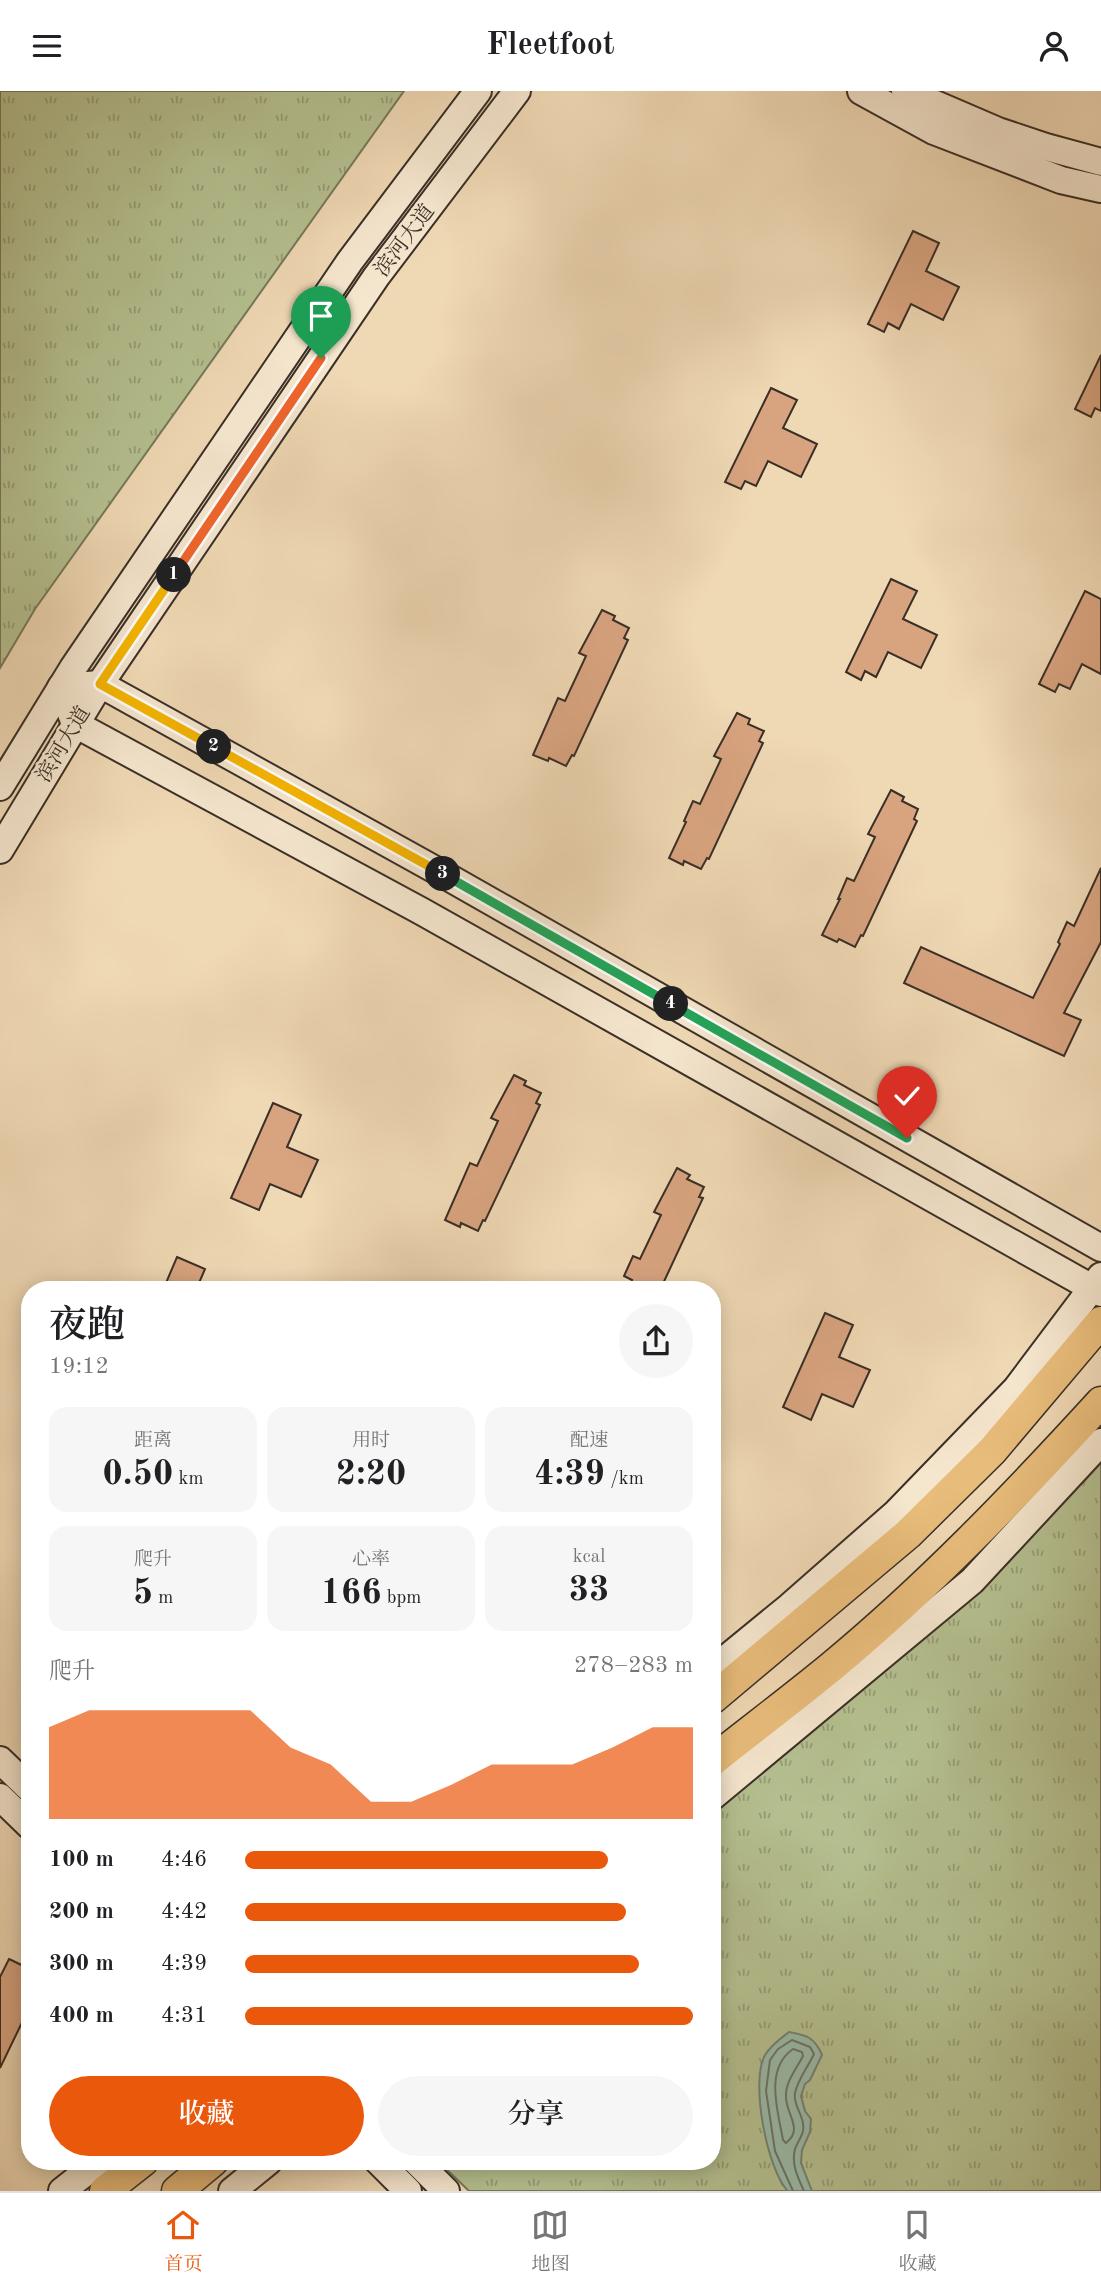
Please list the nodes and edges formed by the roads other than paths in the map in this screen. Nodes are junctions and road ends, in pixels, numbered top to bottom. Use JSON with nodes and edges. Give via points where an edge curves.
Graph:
{"nodes":[{"id":1,"x":478,"y":91,"type":"edge"},
{"id":2,"x":517,"y":91,"type":"edge"},
{"id":3,"x":860,"y":91,"type":"edge"},
{"id":4,"x":905,"y":91,"type":"edge"},
{"id":5,"x":1101,"y":162,"type":"edge"},
{"id":6,"x":1101,"y":189,"type":"edge"},
{"id":7,"x":100,"y":684,"type":"junction"},
{"id":8,"x":61,"y":687,"type":"junction"},
{"id":9,"x":75,"y":724,"type":"junction"},
{"id":10,"x":0,"y":787,"type":"edge"},
{"id":11,"x":0,"y":850,"type":"edge"},
{"id":12,"x":1101,"y":1248,"type":"edge"},
{"id":13,"x":1098,"y":1286,"type":"edge"},
{"id":14,"x":1101,"y":1322,"type":"edge"},
{"id":15,"x":1101,"y":1402,"type":"edge"},
{"id":16,"x":1101,"y":1442,"type":"edge"},
{"id":17,"x":721,"y":1663,"type":"edge"},
{"id":18,"x":721,"y":1691,"type":"edge"},
{"id":19,"x":721,"y":1754,"type":"edge"},
{"id":20,"x":0,"y":1760,"type":"edge"},
{"id":21,"x":21,"y":1780,"type":"edge"},
{"id":22,"x":721,"y":1790,"type":"edge"},
{"id":23,"x":0,"y":1797,"type":"edge"},
{"id":24,"x":21,"y":1817,"type":"edge"},
{"id":25,"x":89,"y":2170,"type":"edge"},
{"id":26,"x":131,"y":2170,"type":"edge"},
{"id":27,"x":202,"y":2170,"type":"edge"},
{"id":28,"x":258,"y":2170,"type":"edge"},
{"id":29,"x":387,"y":2170,"type":"edge"},
{"id":30,"x":425,"y":2170,"type":"edge"},
{"id":31,"x":62,"y":2191,"type":"edge"},
{"id":32,"x":105,"y":2191,"type":"edge"},
{"id":33,"x":177,"y":2191,"type":"edge"},
{"id":34,"x":232,"y":2191,"type":"edge"},
{"id":35,"x":408,"y":2191,"type":"edge"},
{"id":36,"x":446,"y":2191,"type":"edge"}],
"edges":[{"from":1,"to":8,"type":"street","name":"滨河大道","via":[[351,261]]},
{"from":2,"to":7,"type":"street","name":"滨河大道","via":[[376,277]]},
{"from":3,"to":6,"type":"street","via":[[934,131],[1061,180]]},
{"from":4,"to":5,"type":"street","via":[[998,131]]},
{"from":7,"to":8,"type":"street"},
{"from":7,"to":9,"type":"street","name":"滨河大道"},
{"from":7,"to":12,"type":"street"},
{"from":8,"to":9,"type":"street"},
{"from":8,"to":10,"type":"street","name":"滨河大道"},
{"from":9,"to":11,"type":"street","name":"滨河大道"},
{"from":9,"to":13,"type":"street"},
{"from":13,"to":17,"type":"street","via":[[1016,1389],[897,1513]]},
{"from":14,"to":18,"type":"main road","via":[[992,1451],[908,1534]]},
{"from":15,"to":19,"type":"main road","via":[[927,1581],[831,1667]]},
{"from":16,"to":22,"type":"street","via":[[972,1581]]},
{"from":20,"to":21,"type":"street"},
{"from":23,"to":24,"type":"street"},
{"from":25,"to":31,"type":"street"},
{"from":26,"to":32,"type":"main road"},
{"from":27,"to":33,"type":"main road"},
{"from":28,"to":34,"type":"street"},
{"from":29,"to":35,"type":"street"},
{"from":30,"to":36,"type":"street"}]}
